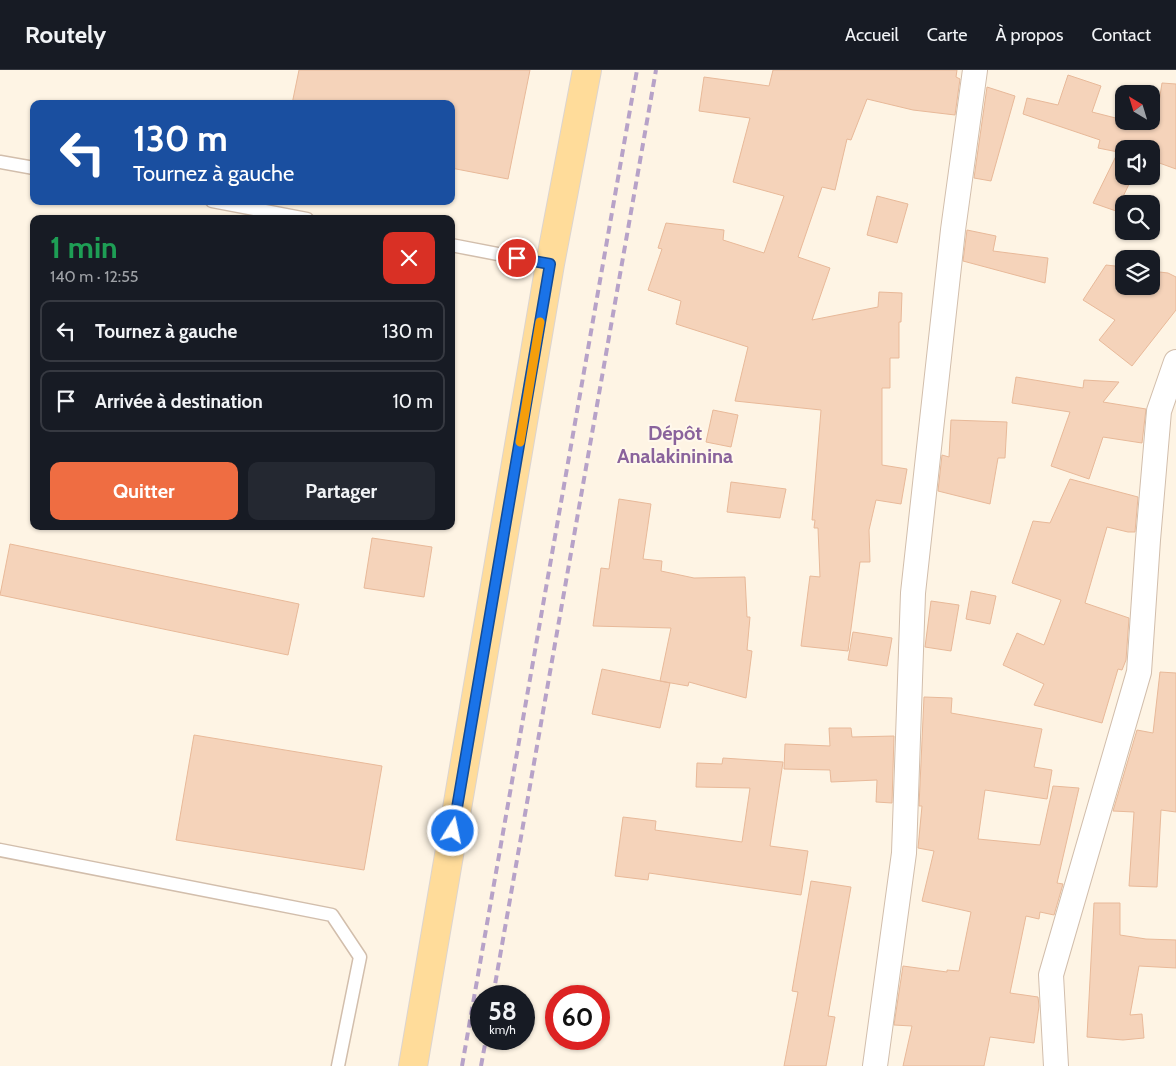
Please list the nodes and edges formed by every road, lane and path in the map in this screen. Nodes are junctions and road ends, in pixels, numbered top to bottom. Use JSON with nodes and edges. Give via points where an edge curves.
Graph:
{"nodes":[{"id":1,"x":587,"y":70,"type":"edge"},
{"id":2,"x":975,"y":70,"type":"edge"},
{"id":3,"x":0,"y":162,"type":"edge"},
{"id":4,"x":30,"y":167,"type":"edge"},
{"id":5,"x":233,"y":205,"type":"edge"},
{"id":6,"x":286,"y":215,"type":"edge"},
{"id":7,"x":455,"y":246,"type":"edge"},
{"id":8,"x":550,"y":264,"type":"junction"},
{"id":9,"x":1176,"y":362,"type":"edge"},
{"id":10,"x":0,"y":850,"type":"edge"},
{"id":11,"x":338,"y":1066,"type":"edge"},
{"id":12,"x":413,"y":1066,"type":"edge"},
{"id":13,"x":875,"y":1066,"type":"edge"},
{"id":14,"x":1056,"y":1066,"type":"edge"}],
"edges":[{"from":1,"to":8,"type":"main road"},
{"from":2,"to":13,"type":"street","via":[[953,230],[913,593],[904,854]]},
{"from":3,"to":4,"type":"lane"},
{"from":5,"to":6,"type":"lane"},
{"from":7,"to":8,"type":"lane"},
{"from":8,"to":12,"type":"main road"},
{"from":9,"to":14,"type":"street","via":[[1159,411],[1139,672],[1051,975]]},
{"from":10,"to":11,"type":"lane","via":[[332,915],[360,957]]}]}
